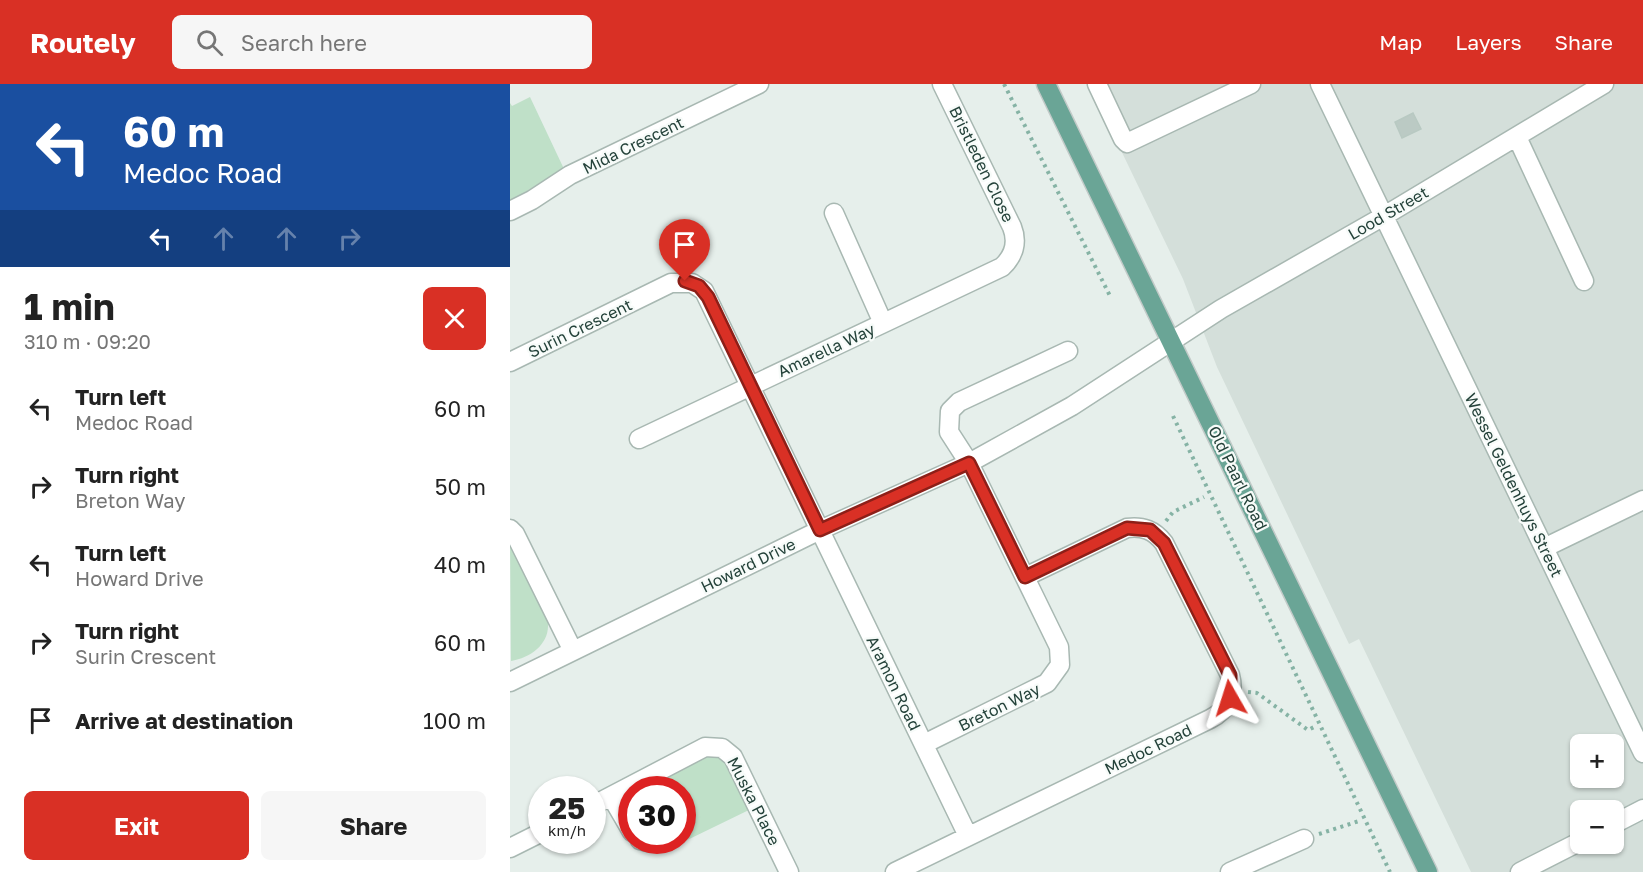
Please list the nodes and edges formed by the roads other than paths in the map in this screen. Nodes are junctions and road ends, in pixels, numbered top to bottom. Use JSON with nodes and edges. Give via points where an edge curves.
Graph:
{"nodes":[{"id":1,"x":759,"y":84,"type":"edge"},
{"id":2,"x":942,"y":84,"type":"edge"},
{"id":3,"x":1046,"y":84,"type":"edge"},
{"id":4,"x":1097,"y":84,"type":"edge"},
{"id":5,"x":1251,"y":84,"type":"edge"},
{"id":6,"x":1320,"y":84,"type":"edge"},
{"id":7,"x":1604,"y":84,"type":"edge"},
{"id":8,"x":1516,"y":137,"type":"junction"},
{"id":9,"x":510,"y":211,"type":"edge"},
{"id":10,"x":834,"y":213,"type":"dead end"},
{"id":11,"x":1384,"y":216,"type":"junction"},
{"id":12,"x":1014,"y":246,"type":"joint"},
{"id":13,"x":1584,"y":281,"type":"dead end"},
{"id":14,"x":883,"y":323,"type":"junction"},
{"id":15,"x":1172,"y":341,"type":"junction"},
{"id":16,"x":1068,"y":351,"type":"dead end"},
{"id":17,"x":510,"y":362,"type":"edge"},
{"id":18,"x":751,"y":386,"type":"junction"},
{"id":19,"x":639,"y":439,"type":"dead end"},
{"id":20,"x":969,"y":463,"type":"junction"},
{"id":21,"x":1643,"y":500,"type":"edge"},
{"id":22,"x":510,"y":529,"type":"edge"},
{"id":23,"x":820,"y":530,"type":"junction"},
{"id":24,"x":1544,"y":548,"type":"junction"},
{"id":25,"x":1025,"y":577,"type":"junction"},
{"id":26,"x":573,"y":651,"type":"junction"},
{"id":27,"x":510,"y":682,"type":"edge"},
{"id":28,"x":924,"y":744,"type":"junction"},
{"id":29,"x":1643,"y":753,"type":"edge"},
{"id":30,"x":611,"y":796,"type":"junction"},
{"id":31,"x":606,"y":799,"type":"edge"},
{"id":32,"x":618,"y":808,"type":"edge"},
{"id":33,"x":1643,"y":809,"type":"edge"},
{"id":34,"x":1624,"y":819,"type":"edge"},
{"id":35,"x":968,"y":836,"type":"junction"},
{"id":36,"x":528,"y":839,"type":"edge"},
{"id":37,"x":1304,"y":839,"type":"road end"},
{"id":38,"x":1570,"y":847,"type":"edge"},
{"id":39,"x":510,"y":849,"type":"edge"},
{"id":40,"x":789,"y":872,"type":"edge"},
{"id":41,"x":895,"y":872,"type":"edge"},
{"id":42,"x":1230,"y":872,"type":"edge"},
{"id":43,"x":1428,"y":872,"type":"edge"},
{"id":44,"x":1520,"y":872,"type":"edge"}],
"edges":[{"from":1,"to":9,"type":"street","name":"Mida Crescent","via":[[570,175]]},
{"from":2,"to":12,"type":"street","name":"Bristleden Close","via":[[1012,227]]},
{"from":3,"to":15,"type":"main road","name":"Old Paarl Road"},
{"from":4,"to":5,"type":"street","via":[[1122,139],[1128,142]]},
{"from":6,"to":11,"type":"street","name":"Wessel Geldenhuys Street"},
{"from":7,"to":8,"type":"street","name":"Lood Street"},
{"from":8,"to":11,"type":"street","name":"Lood Street"},
{"from":8,"to":13,"type":"street"},
{"from":10,"to":14,"type":"street","name":"Amarella Way"},
{"from":11,"to":15,"type":"street","name":"Lood Street"},
{"from":11,"to":24,"type":"street","name":"Wessel Geldenhuys Street"},
{"from":12,"to":14,"type":"street","name":"Amarella Way","via":[[1002,267]]},
{"from":14,"to":18,"type":"street","name":"Amarella Way"},
{"from":15,"to":20,"type":"street","name":"Howard Drive","via":[[1072,406]]},
{"from":15,"to":43,"type":"main road","name":"Old Paarl Road"},
{"from":16,"to":20,"type":"street","name":"Breton Way","via":[[953,406],[949,432]]},
{"from":17,"to":18,"type":"street","name":"Surin Crescent","via":[[671,283],[685,281],[699,286],[708,297]]},
{"from":18,"to":19,"type":"street","name":"Amarella Way"},
{"from":18,"to":23,"type":"street","name":"Surin Crescent"},
{"from":20,"to":23,"type":"street","name":"Howard Drive"},
{"from":20,"to":25,"type":"street","name":"Breton Way"},
{"from":21,"to":24,"type":"street"},
{"from":22,"to":26,"type":"street"},
{"from":23,"to":26,"type":"street","name":"Howard Drive"},
{"from":23,"to":28,"type":"street","name":"Aramon Road"},
{"from":24,"to":29,"type":"street","name":"Wessel Geldenhuys Street"},
{"from":25,"to":28,"type":"street","name":"Breton Way","via":[[1059,646],[1057,672],[1047,683]]},
{"from":25,"to":35,"type":"street","name":"Medoc Road","via":[[1127,528],[1156,533],[1230,675],[1232,691],[1227,705],[1217,715]]},
{"from":26,"to":27,"type":"street","name":"Howard Drive"},
{"from":28,"to":35,"type":"street","name":"Aramon Road"},
{"from":30,"to":31,"type":"street","name":"Muska Place"},
{"from":30,"to":32,"type":"street"},
{"from":30,"to":40,"type":"street","name":"Muska Place","via":[[705,747],[722,748],[734,757]]},
{"from":33,"to":34,"type":"street"},
{"from":35,"to":41,"type":"street","name":"Medoc Road"},
{"from":36,"to":39,"type":"street"},
{"from":37,"to":42,"type":"street"},
{"from":38,"to":44,"type":"street"}]}
